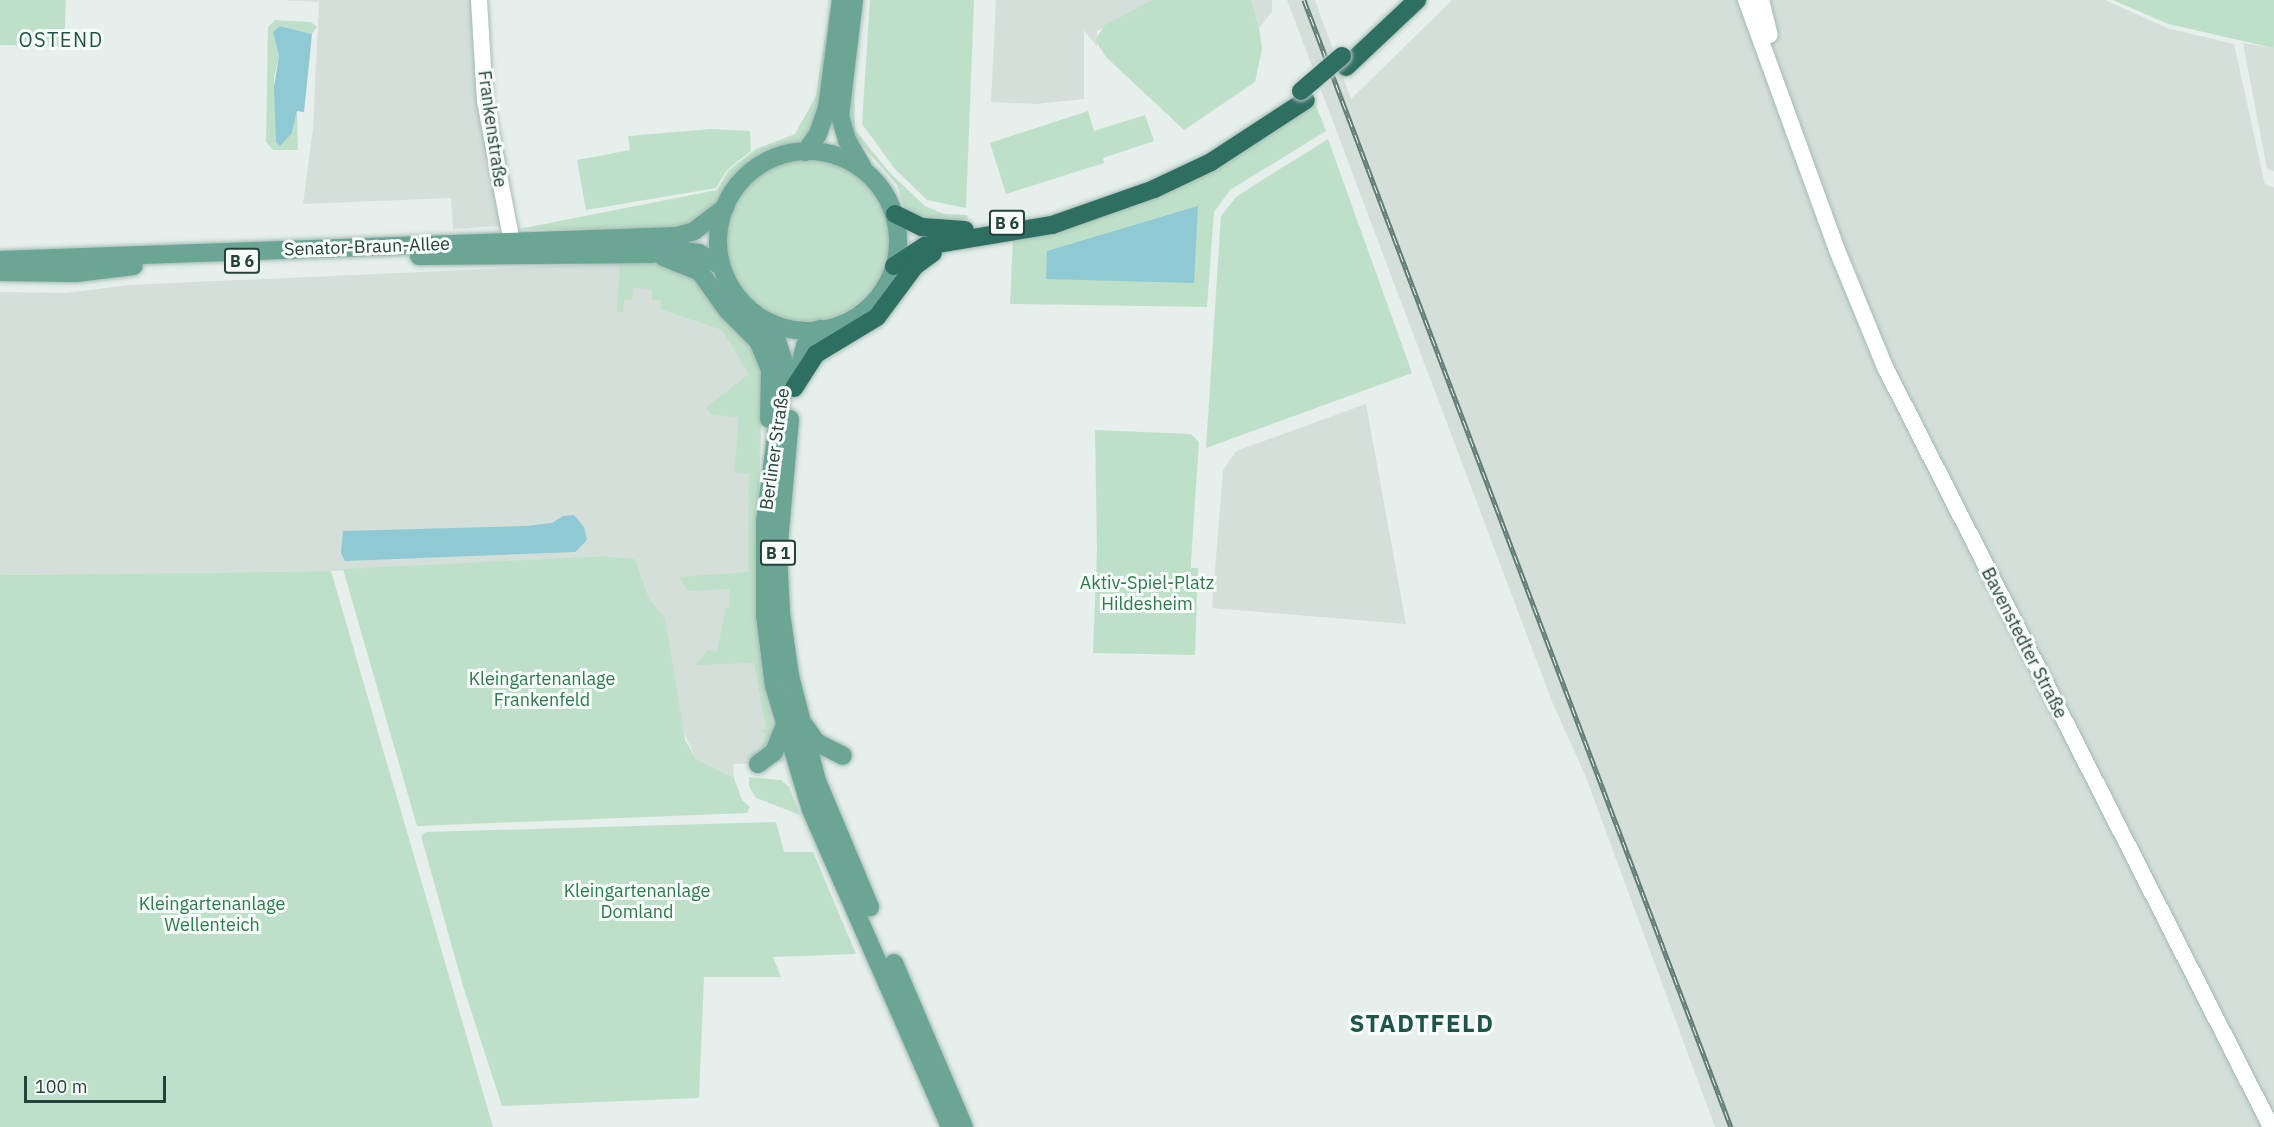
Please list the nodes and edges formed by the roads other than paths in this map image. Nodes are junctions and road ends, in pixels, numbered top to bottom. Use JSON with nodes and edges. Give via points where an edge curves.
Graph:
{"nodes":[{"id":1,"x":478,"y":0,"type":"edge"},
{"id":2,"x":841,"y":0,"type":"edge"},
{"id":3,"x":854,"y":0,"type":"edge"},
{"id":4,"x":1402,"y":0,"type":"edge"},
{"id":5,"x":1417,"y":0,"type":"edge"},
{"id":6,"x":1746,"y":0,"type":"edge"},
{"id":7,"x":1761,"y":0,"type":"edge"},
{"id":8,"x":1344,"y":62,"type":"junction"},
{"id":9,"x":839,"y":70,"type":"junction"},
{"id":10,"x":836,"y":90,"type":"junction"},
{"id":11,"x":1304,"y":95,"type":"junction"},
{"id":12,"x":1802,"y":148,"type":"junction"},
{"id":13,"x":805,"y":152,"type":"junction"},
{"id":14,"x":863,"y":167,"type":"junction"},
{"id":15,"x":725,"y":208,"type":"junction"},
{"id":16,"x":895,"y":214,"type":"junction"},
{"id":17,"x":969,"y":241,"type":"junction"},
{"id":18,"x":513,"y":248,"type":"junction"},
{"id":19,"x":650,"y":254,"type":"junction"},
{"id":20,"x":0,"y":260,"type":"edge"},
{"id":21,"x":719,"y":265,"type":"junction"},
{"id":22,"x":894,"y":266,"type":"junction"},
{"id":23,"x":0,"y":272,"type":"edge"},
{"id":24,"x":762,"y":321,"type":"junction"},
{"id":25,"x":820,"y":329,"type":"junction"},
{"id":26,"x":794,"y":388,"type":"junction"},
{"id":27,"x":766,"y":490,"type":"junction"},
{"id":28,"x":791,"y":722,"type":"junction"},
{"id":29,"x":843,"y":756,"type":"dead end"},
{"id":30,"x":802,"y":760,"type":"junction"},
{"id":31,"x":758,"y":764,"type":"dead end"},
{"id":32,"x":950,"y":1127,"type":"edge"},
{"id":33,"x":964,"y":1127,"type":"edge"},
{"id":34,"x":2271,"y":1127,"type":"edge"}],
"edges":[{"from":1,"to":18,"type":"street","name":"Frankenstraße","via":[[485,101]]},
{"from":2,"to":9,"type":"main road"},
{"from":3,"to":9,"type":"main road"},
{"from":4,"to":8,"type":"highway","number":"B 6"},
{"from":5,"to":8,"type":"highway","number":"B 6"},
{"from":6,"to":12,"type":"street","name":"Bavenstedter Straße"},
{"from":7,"to":12,"type":"street","name":"Bavenstedter Straße","via":[[1794,105]]},
{"from":8,"to":11,"type":"highway","number":"B 6","bridge":true},
{"from":9,"to":10,"type":"main road"},
{"from":10,"to":13,"type":"main road"},
{"from":10,"to":14,"type":"main road","via":[[843,128]]},
{"from":11,"to":16,"type":"highway","number":"B 6","via":[[1197,157],[1070,208],[985,228],[955,230],[922,227]]},
{"from":11,"to":17,"type":"highway","number":"B 6","via":[[1211,162],[1154,189],[1052,225]]},
{"from":12,"to":34,"type":"street","name":"Bavenstedter Straße","via":[[1837,250],[1901,399]]},
{"from":13,"to":14,"type":"main road","via":[[840,156]]},
{"from":13,"to":15,"type":"main road","via":[[780,157],[757,169],[738,187]]},
{"from":14,"to":16,"type":"main road","via":[[886,191]]},
{"from":15,"to":18,"type":"main road","name":"Senator-Braun-Allee","number":"B 6","via":[[694,231],[677,236]]},
{"from":15,"to":21,"type":"main road","via":[[719,232]]},
{"from":16,"to":22,"type":"main road","via":[[899,239]]},
{"from":17,"to":22,"type":"highway","number":"B 6","via":[[925,246]]},
{"from":17,"to":26,"type":"highway","via":[[922,260],[877,317],[816,354]]},
{"from":18,"to":19,"type":"main road","name":"Senator-Braun-Allee","number":"B 6"},
{"from":18,"to":20,"type":"main road","name":"Senator-Braun-Allee","number":"B 6"},
{"from":18,"to":23,"type":"main road","name":"Senator-Braun-Allee","number":"B 6","via":[[153,264],[76,273]]},
{"from":19,"to":21,"type":"main road","name":"Senator-Braun-Allee","number":"B 6","via":[[689,251]]},
{"from":19,"to":27,"type":"main road","via":[[686,264],[700,273],[763,349],[771,383]]},
{"from":21,"to":24,"type":"main road","via":[[736,299]]},
{"from":22,"to":25,"type":"main road","via":[[868,304],[849,319]]},
{"from":24,"to":25,"type":"main road","via":[[783,328]]},
{"from":24,"to":27,"type":"main road","name":"Berliner Straße","number":"B 1","via":[[777,341],[785,366]]},
{"from":25,"to":26,"type":"main road","name":"Berliner Straße","number":"B 1","via":[[805,346]]},
{"from":26,"to":28,"type":"main road","name":"Berliner Straße","number":"B 1","via":[[778,553]]},
{"from":27,"to":28,"type":"main road","name":"Berliner Straße","number":"B 1","via":[[766,637]]},
{"from":28,"to":29,"type":"main road","via":[[816,742]]},
{"from":28,"to":30,"type":"main road","name":"Berliner Straße","number":"B 1"},
{"from":28,"to":31,"type":"main road","via":[[774,752]]},
{"from":30,"to":32,"type":"main road","number":"B 1"},
{"from":30,"to":33,"type":"main road","number":"B 1","via":[[825,802]]}]}
